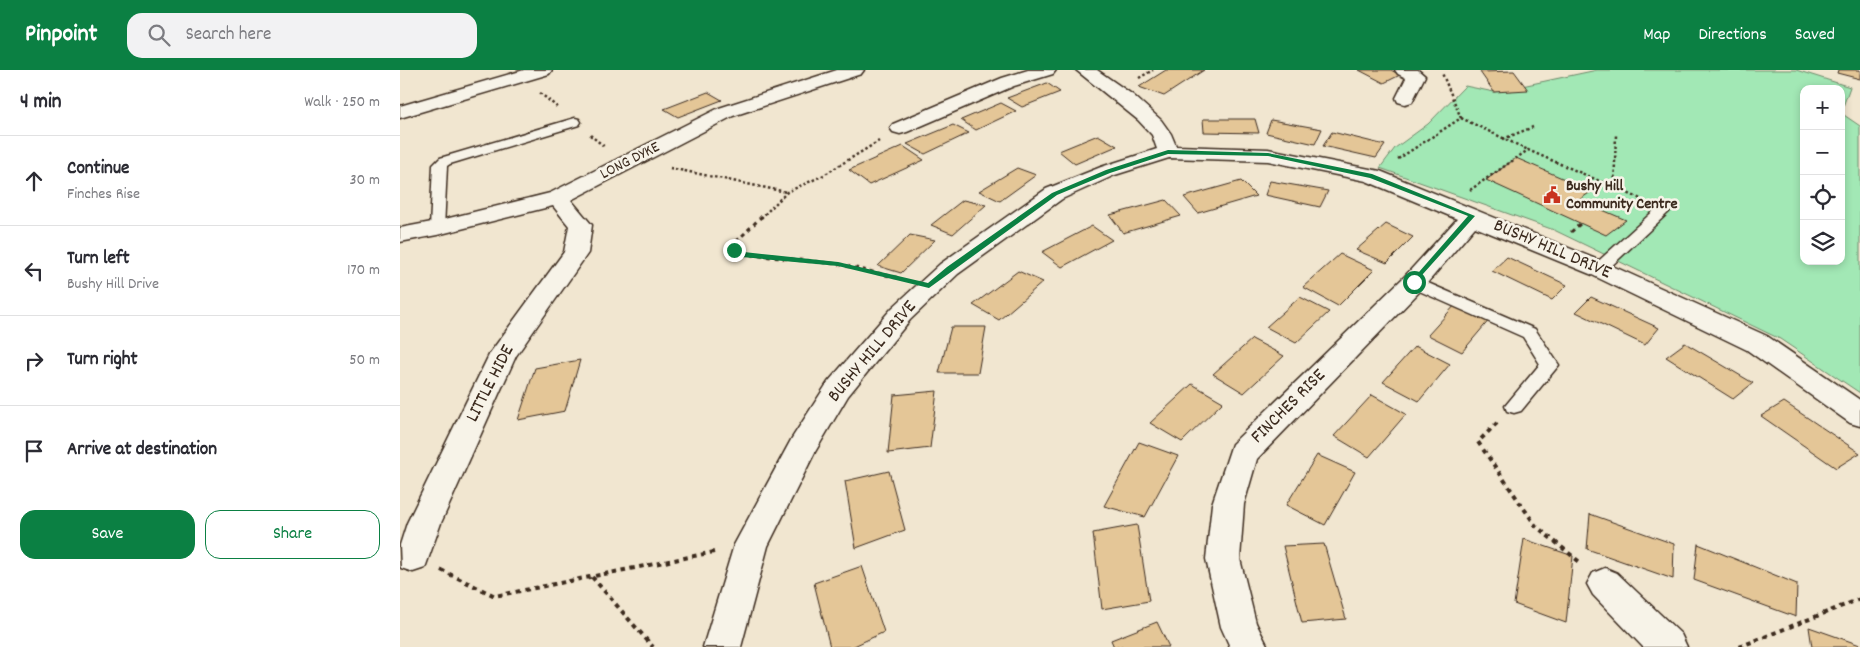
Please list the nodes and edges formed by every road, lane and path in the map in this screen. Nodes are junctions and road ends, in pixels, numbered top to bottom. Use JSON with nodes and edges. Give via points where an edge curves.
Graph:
{"nodes":[{"id":1,"x":543,"y":70,"type":"edge"},
{"id":2,"x":855,"y":70,"type":"edge"},
{"id":3,"x":1047,"y":70,"type":"edge"},
{"id":4,"x":1085,"y":70,"type":"edge"},
{"id":5,"x":1404,"y":70,"type":"edge"},
{"id":6,"x":1441,"y":70,"type":"edge"},
{"id":7,"x":1405,"y":98,"type":"dead end"},
{"id":8,"x":400,"y":112,"type":"edge"},
{"id":9,"x":1461,"y":118,"type":"junction"},
{"id":10,"x":575,"y":122,"type":"dead end"},
{"id":11,"x":1533,"y":127,"type":"dead end"},
{"id":12,"x":900,"y":128,"type":"joint"},
{"id":13,"x":1616,"y":135,"type":"dead end"},
{"id":14,"x":1503,"y":139,"type":"junction"},
{"id":15,"x":1528,"y":150,"type":"junction"},
{"id":16,"x":1168,"y":152,"type":"junction"},
{"id":17,"x":624,"y":163,"type":"junction"},
{"id":18,"x":1372,"y":176,"type":"junction"},
{"id":19,"x":1614,"y":188,"type":"junction"},
{"id":20,"x":787,"y":192,"type":"junction"},
{"id":21,"x":558,"y":198,"type":"junction"},
{"id":22,"x":1664,"y":209,"type":"joint"},
{"id":23,"x":1460,"y":211,"type":"junction"},
{"id":24,"x":437,"y":228,"type":"junction"},
{"id":25,"x":400,"y":235,"type":"edge"},
{"id":26,"x":1599,"y":269,"type":"junction"},
{"id":27,"x":1414,"y":282,"type":"junction"},
{"id":28,"x":929,"y":286,"type":"junction"},
{"id":29,"x":1514,"y":406,"type":"joint"},
{"id":30,"x":1860,"y":415,"type":"edge"},
{"id":31,"x":751,"y":545,"type":"junction"},
{"id":32,"x":413,"y":557,"type":"joint"},
{"id":33,"x":591,"y":577,"type":"junction"},
{"id":34,"x":1606,"y":584,"type":"joint"},
{"id":35,"x":1860,"y":599,"type":"edge"},
{"id":36,"x":653,"y":647,"type":"edge"},
{"id":37,"x":722,"y":647,"type":"edge"},
{"id":38,"x":1249,"y":647,"type":"edge"},
{"id":39,"x":1668,"y":647,"type":"edge"},
{"id":40,"x":1739,"y":647,"type":"edge"}],
"edges":[{"from":1,"to":8,"type":"street"},
{"from":2,"to":17,"type":"street","name":"LONG DYKE","via":[[726,112]]},
{"from":3,"to":12,"type":"street","via":[[1008,82]]},
{"from":4,"to":16,"type":"street","via":[[1139,110],[1162,134]]},
{"from":5,"to":7,"type":"street","via":[[1416,76]]},
{"from":6,"to":9,"type":"path"},
{"from":9,"to":14,"type":"path"},
{"from":9,"to":18,"type":"path"},
{"from":10,"to":24,"type":"lane","via":[[440,165]]},
{"from":11,"to":14,"type":"path"},
{"from":12,"to":20,"type":"path","via":[[822,176]]},
{"from":13,"to":19,"type":"path"},
{"from":14,"to":15,"type":"path"},
{"from":15,"to":19,"type":"path"},
{"from":15,"to":23,"type":"path"},
{"from":16,"to":18,"type":"street","name":"BUSHY HILL DRIVE","via":[[1268,155]]},
{"from":16,"to":28,"type":"street","name":"BUSHY HILL DRIVE","via":[[1108,171],[1054,194]]},
{"from":17,"to":20,"type":"path","via":[[682,170]]},
{"from":17,"to":21,"type":"street","name":"LONG DYKE"},
{"from":18,"to":23,"type":"street","name":"BUSHY HILL DRIVE"},
{"from":19,"to":22,"type":"path"},
{"from":20,"to":28,"type":"path","via":[[733,245],[734,250],[742,254],[838,264]]},
{"from":21,"to":24,"type":"street","name":"LONG DYKE"},
{"from":21,"to":32,"type":"street","name":"LITTLE HIDE","via":[[581,225],[576,253],[504,353],[424,523]]},
{"from":22,"to":26,"type":"lane"},
{"from":23,"to":26,"type":"street","name":"BUSHY HILL DRIVE"},
{"from":23,"to":27,"type":"street","name":"FINCHES RISE"},
{"from":24,"to":25,"type":"street","name":"LONG DYKE"},
{"from":26,"to":30,"type":"street","name":"BUSHY HILL DRIVE","via":[[1757,343]]},
{"from":27,"to":29,"type":"lane","via":[[1529,333],[1550,365]]},
{"from":27,"to":38,"type":"street","name":"FINCHES RISE","via":[[1243,453],[1228,504],[1223,559],[1239,627]]},
{"from":28,"to":31,"type":"street","name":"BUSHY HILL DRIVE","via":[[900,314],[838,389],[802,446]]},
{"from":29,"to":34,"type":"path","via":[[1478,442],[1536,526]]},
{"from":31,"to":33,"type":"path"},
{"from":31,"to":37,"type":"street","name":"BUSHY HILL DRIVE"},
{"from":32,"to":33,"type":"path","via":[[495,596]]},
{"from":33,"to":36,"type":"path"},
{"from":34,"to":39,"type":"street"},
{"from":35,"to":40,"type":"path"}]}
